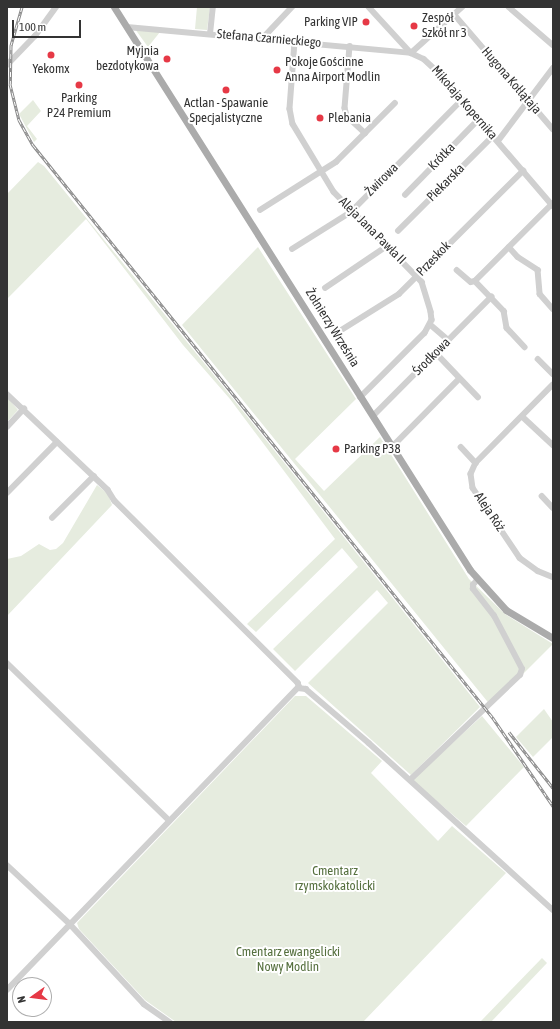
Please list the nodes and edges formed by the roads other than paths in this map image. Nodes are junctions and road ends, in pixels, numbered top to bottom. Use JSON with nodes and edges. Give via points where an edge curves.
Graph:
{"nodes":[{"id":1,"x":56,"y":7,"type":"edge"},
{"id":2,"x":114,"y":7,"type":"edge"},
{"id":3,"x":213,"y":7,"type":"edge"},
{"id":4,"x":292,"y":7,"type":"edge"},
{"id":5,"x":369,"y":7,"type":"edge"},
{"id":6,"x":462,"y":7,"type":"edge"},
{"id":7,"x":509,"y":7,"type":"edge"},
{"id":8,"x":454,"y":14,"type":"junction"},
{"id":9,"x":127,"y":27,"type":"junction"},
{"id":10,"x":210,"y":34,"type":"junction"},
{"id":11,"x":262,"y":39,"type":"junction"},
{"id":12,"x":295,"y":42,"type":"junction"},
{"id":13,"x":553,"y":45,"type":"edge"},
{"id":14,"x":350,"y":46,"type":"junction"},
{"id":15,"x":411,"y":53,"type":"junction"},
{"id":16,"x":7,"y":65,"type":"edge"},
{"id":17,"x":553,"y":68,"type":"edge"},
{"id":18,"x":462,"y":100,"type":"junction"},
{"id":19,"x":528,"y":100,"type":"junction"},
{"id":20,"x":395,"y":103,"type":"dead end"},
{"id":21,"x":479,"y":119,"type":"junction"},
{"id":22,"x":553,"y":129,"type":"edge"},
{"id":23,"x":365,"y":133,"type":"junction"},
{"id":24,"x":493,"y":136,"type":"junction"},
{"id":25,"x":498,"y":141,"type":"junction"},
{"id":26,"x":523,"y":171,"type":"junction"},
{"id":27,"x":321,"y":172,"type":"junction"},
{"id":28,"x":405,"y":195,"type":"dead end"},
{"id":29,"x":552,"y":205,"type":"edge"},
{"id":30,"x":260,"y":210,"type":"dead end"},
{"id":31,"x":352,"y":211,"type":"junction"},
{"id":32,"x":398,"y":231,"type":"dead end"},
{"id":33,"x":387,"y":246,"type":"junction"},
{"id":34,"x":508,"y":247,"type":"junction"},
{"id":35,"x":292,"y":249,"type":"dead end"},
{"id":36,"x":457,"y":270,"type":"dead end"},
{"id":37,"x":417,"y":277,"type":"junction"},
{"id":38,"x":475,"y":281,"type":"junction"},
{"id":39,"x":325,"y":288,"type":"dead end"},
{"id":40,"x":491,"y":297,"type":"junction"},
{"id":41,"x":553,"y":309,"type":"edge"},
{"id":42,"x":430,"y":325,"type":"junction"},
{"id":43,"x":335,"y":334,"type":"dead end"},
{"id":44,"x":448,"y":340,"type":"junction"},
{"id":45,"x":525,"y":347,"type":"dead end"},
{"id":46,"x":436,"y":353,"type":"junction"},
{"id":47,"x":538,"y":359,"type":"dead end"},
{"id":48,"x":553,"y":374,"type":"edge"},
{"id":49,"x":459,"y":379,"type":"junction"},
{"id":50,"x":553,"y":385,"type":"edge"},
{"id":51,"x":7,"y":394,"type":"edge"},
{"id":52,"x":361,"y":397,"type":"junction"},
{"id":53,"x":478,"y":397,"type":"dead end"},
{"id":54,"x":24,"y":410,"type":"junction"},
{"id":55,"x":373,"y":416,"type":"junction"},
{"id":56,"x":523,"y":417,"type":"junction"},
{"id":57,"x":7,"y":426,"type":"edge"},
{"id":58,"x":57,"y":442,"type":"junction"},
{"id":59,"x":553,"y":445,"type":"edge"},
{"id":60,"x":392,"y":447,"type":"junction"},
{"id":61,"x":461,"y":447,"type":"dead end"},
{"id":62,"x":476,"y":463,"type":"junction"},
{"id":63,"x":94,"y":476,"type":"junction"},
{"id":64,"x":7,"y":493,"type":"edge"},
{"id":65,"x":542,"y":496,"type":"dead end"},
{"id":66,"x":553,"y":508,"type":"edge"},
{"id":67,"x":52,"y":518,"type":"dead end"},
{"id":68,"x":553,"y":577,"type":"edge"},
{"id":69,"x":477,"y":580,"type":"junction"},
{"id":70,"x":553,"y":638,"type":"edge"},
{"id":71,"x":7,"y":663,"type":"edge"},
{"id":72,"x":300,"y":688,"type":"junction"},
{"id":73,"x":410,"y":780,"type":"junction"},
{"id":74,"x":168,"y":820,"type":"junction"},
{"id":75,"x":7,"y":865,"type":"edge"},
{"id":76,"x":553,"y":910,"type":"edge"},
{"id":77,"x":70,"y":924,"type":"junction"},
{"id":78,"x":7,"y":990,"type":"edge"},
{"id":79,"x":170,"y":1022,"type":"edge"}],
"edges":[{"from":1,"to":16,"type":"street","via":[[35,36]]},
{"from":2,"to":9,"type":"main road","name":"Żołnierzy Września"},
{"from":3,"to":10,"type":"street"},
{"from":4,"to":11,"type":"street"},
{"from":5,"to":15,"type":"street","name":"Mikołaja Kopernika"},
{"from":6,"to":8,"type":"street"},
{"from":7,"to":13,"type":"street"},
{"from":8,"to":15,"type":"street"},
{"from":8,"to":19,"type":"street","name":"Hugona Kołłątaja"},
{"from":9,"to":10,"type":"street","name":"Stefana Czarnieckiego"},
{"from":9,"to":52,"type":"main road","name":"Żołnierzy Września"},
{"from":10,"to":11,"type":"street","name":"Stefana Czarnieckiego"},
{"from":11,"to":12,"type":"street","name":"Stefana Czarnieckiego"},
{"from":12,"to":14,"type":"street","name":"Stefana Czarnieckiego"},
{"from":12,"to":27,"type":"street","name":"Aleja Jana Pawła II","via":[[290,109],[293,124]]},
{"from":14,"to":15,"type":"street","name":"Stefana Czarnieckiego"},
{"from":14,"to":23,"type":"street","via":[[345,108],[348,116]]},
{"from":15,"to":18,"type":"street","name":"Mikołaja Kopernika","via":[[430,64]]},
{"from":17,"to":19,"type":"street"},
{"from":18,"to":21,"type":"street","name":"Mikołaja Kopernika"},
{"from":18,"to":31,"type":"street","name":"Żwirowa"},
{"from":19,"to":22,"type":"street","name":"Hugona Kołłątaja"},
{"from":19,"to":25,"type":"street"},
{"from":20,"to":23,"type":"street"},
{"from":21,"to":24,"type":"street","name":"Mikołaja Kopernika"},
{"from":21,"to":28,"type":"street","name":"Krótka"},
{"from":23,"to":27,"type":"street","via":[[336,162]]},
{"from":24,"to":25,"type":"street","name":"Mikołaja Kopernika"},
{"from":24,"to":32,"type":"street","name":"Piekarska"},
{"from":25,"to":26,"type":"street","name":"Mikołaja Kopernika"},
{"from":26,"to":29,"type":"street","name":"Mikołaja Kopernika"},
{"from":26,"to":37,"type":"street","name":"Przeskok"},
{"from":27,"to":30,"type":"street"},
{"from":27,"to":31,"type":"street","name":"Aleja Jana Pawła II","via":[[334,192]]},
{"from":29,"to":34,"type":"street"},
{"from":31,"to":33,"type":"street","name":"Aleja Jana Pawła II"},
{"from":31,"to":35,"type":"street","name":"Żwirowa"},
{"from":33,"to":37,"type":"street","name":"Aleja Jana Pawła II"},
{"from":33,"to":39,"type":"street"},
{"from":34,"to":38,"type":"street"},
{"from":34,"to":41,"type":"street","via":[[538,270],[540,294]]},
{"from":36,"to":38,"type":"street","via":[[471,282]]},
{"from":37,"to":42,"type":"street","name":"Aleja Jana Pawła II","via":[[425,289],[431,312]]},
{"from":37,"to":43,"type":"street","name":"Przeskok","via":[[399,294]]},
{"from":38,"to":40,"type":"street"},
{"from":40,"to":44,"type":"street","name":"Środkowa"},
{"from":40,"to":45,"type":"street","via":[[504,311],[507,328]]},
{"from":42,"to":44,"type":"street","via":[[436,326]]},
{"from":42,"to":52,"type":"street","via":[[425,334]]},
{"from":44,"to":46,"type":"street","name":"Środkowa"},
{"from":46,"to":49,"type":"street"},
{"from":46,"to":55,"type":"street","name":"Środkowa"},
{"from":47,"to":48,"type":"street"},
{"from":49,"to":53,"type":"street"},
{"from":49,"to":60,"type":"street"},
{"from":50,"to":56,"type":"street"},
{"from":51,"to":54,"type":"street"},
{"from":52,"to":55,"type":"main road","name":"Żołnierzy Września"},
{"from":54,"to":57,"type":"street"},
{"from":54,"to":58,"type":"street"},
{"from":55,"to":60,"type":"main road","name":"Żołnierzy Września"},
{"from":56,"to":59,"type":"street"},
{"from":56,"to":62,"type":"street"},
{"from":58,"to":63,"type":"street"},
{"from":58,"to":64,"type":"street"},
{"from":60,"to":69,"type":"main road","name":"Żołnierzy Września"},
{"from":61,"to":62,"type":"street"},
{"from":62,"to":68,"type":"street","name":"Aleja Róż","via":[[471,474],[473,488],[516,553],[538,572]]},
{"from":63,"to":67,"type":"street"},
{"from":63,"to":72,"type":"street","via":[[115,501],[298,683]]},
{"from":65,"to":66,"type":"street"},
{"from":69,"to":70,"type":"main road","name":"Żołnierzy Września","via":[[506,610]]},
{"from":69,"to":73,"type":"street","via":[[472,585],[473,589],[494,616],[522,669],[520,675]]},
{"from":71,"to":74,"type":"street"},
{"from":72,"to":73,"type":"street","via":[[306,689]]},
{"from":72,"to":74,"type":"street","via":[[295,690]]},
{"from":73,"to":76,"type":"street"},
{"from":74,"to":77,"type":"street"},
{"from":75,"to":77,"type":"street"},
{"from":77,"to":78,"type":"street"},
{"from":77,"to":79,"type":"street","via":[[144,1004]]}]}
